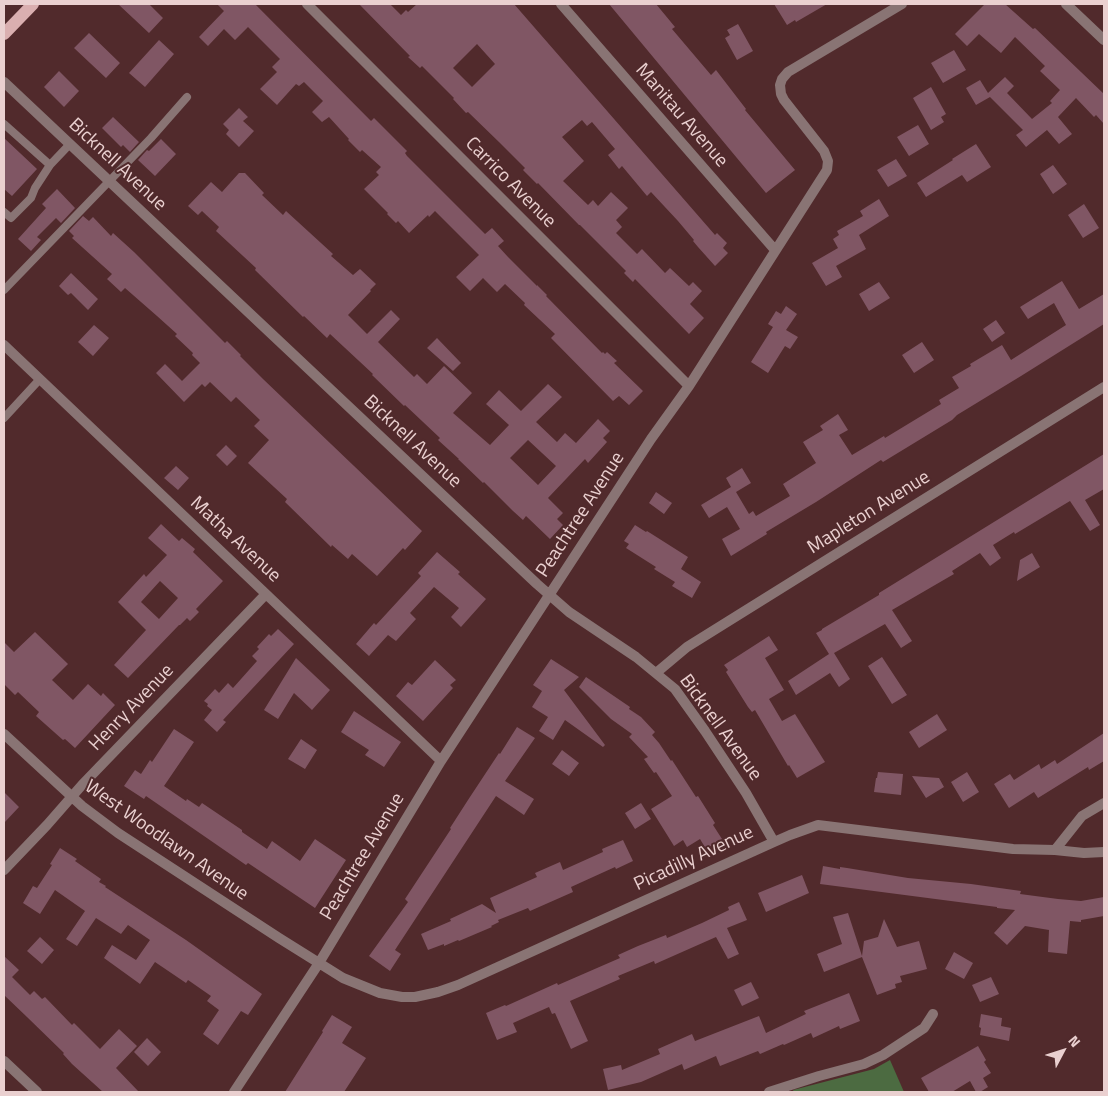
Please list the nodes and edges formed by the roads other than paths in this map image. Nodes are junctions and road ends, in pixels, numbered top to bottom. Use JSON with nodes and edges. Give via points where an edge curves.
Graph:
{"nodes":[{"id":1,"x":33,"y":4,"type":"edge"},
{"id":2,"x":307,"y":4,"type":"edge"},
{"id":3,"x":561,"y":4,"type":"edge"},
{"id":4,"x":902,"y":4,"type":"edge"},
{"id":5,"x":1066,"y":4,"type":"edge"},
{"id":6,"x":4,"y":34,"type":"edge"},
{"id":7,"x":1104,"y":40,"type":"edge"},
{"id":8,"x":4,"y":82,"type":"edge"},
{"id":9,"x":187,"y":97,"type":"dead end"},
{"id":10,"x":4,"y":124,"type":"edge"},
{"id":11,"x":69,"y":145,"type":"junction"},
{"id":12,"x":50,"y":165,"type":"junction"},
{"id":13,"x":108,"y":181,"type":"junction"},
{"id":14,"x":4,"y":212,"type":"edge"},
{"id":15,"x":775,"y":250,"type":"junction"},
{"id":16,"x":4,"y":290,"type":"edge"},
{"id":17,"x":4,"y":345,"type":"edge"},
{"id":18,"x":40,"y":379,"type":"junction"},
{"id":19,"x":689,"y":386,"type":"junction"},
{"id":20,"x":1104,"y":387,"type":"edge"},
{"id":21,"x":4,"y":418,"type":"edge"},
{"id":22,"x":266,"y":594,"type":"junction"},
{"id":23,"x":550,"y":595,"type":"junction"},
{"id":24,"x":656,"y":673,"type":"junction"},
{"id":25,"x":4,"y":734,"type":"edge"},
{"id":26,"x":441,"y":761,"type":"junction"},
{"id":27,"x":71,"y":797,"type":"junction"},
{"id":28,"x":1104,"y":802,"type":"edge"},
{"id":29,"x":774,"y":842,"type":"junction"},
{"id":30,"x":1055,"y":850,"type":"junction"},
{"id":31,"x":1104,"y":852,"type":"edge"},
{"id":32,"x":4,"y":870,"type":"edge"},
{"id":33,"x":319,"y":963,"type":"junction"},
{"id":34,"x":933,"y":1014,"type":"dead end"},
{"id":35,"x":4,"y":1061,"type":"edge"},
{"id":36,"x":37,"y":1092,"type":"edge"},
{"id":37,"x":234,"y":1092,"type":"edge"},
{"id":38,"x":768,"y":1092,"type":"edge"}],
"edges":[{"from":1,"to":6,"type":"main road"},
{"from":2,"to":19,"type":"street","name":"Carrico Avenue"},
{"from":3,"to":15,"type":"street","name":"Manitau Avenue"},
{"from":4,"to":15,"type":"street","name":"Peachtree Avenue","via":[[788,72],[782,79],[780,85],[784,100],[824,151],[828,161],[827,170]]},
{"from":5,"to":7,"type":"street"},
{"from":8,"to":11,"type":"street","name":"Bicknell Avenue"},
{"from":9,"to":13,"type":"lane"},
{"from":10,"to":12,"type":"lane"},
{"from":11,"to":12,"type":"lane"},
{"from":11,"to":13,"type":"street","name":"Bicknell Avenue"},
{"from":12,"to":14,"type":"lane","via":[[31,198],[11,218]]},
{"from":13,"to":16,"type":"lane"},
{"from":13,"to":23,"type":"street","name":"Bicknell Avenue"},
{"from":15,"to":19,"type":"street","name":"Peachtree Avenue"},
{"from":17,"to":18,"type":"street","name":"Matha Avenue"},
{"from":18,"to":21,"type":"lane"},
{"from":18,"to":22,"type":"street","name":"Matha Avenue"},
{"from":19,"to":23,"type":"street","name":"Peachtree Avenue"},
{"from":20,"to":24,"type":"street","name":"Mapleton Avenue","via":[[687,647]]},
{"from":22,"to":26,"type":"street","name":"Matha Avenue"},
{"from":22,"to":27,"type":"street","name":"Henry Avenue"},
{"from":23,"to":24,"type":"street","name":"Bicknell Avenue"},
{"from":23,"to":26,"type":"street","name":"Peachtree Avenue"},
{"from":24,"to":29,"type":"street","name":"Bicknell Avenue","via":[[675,689],[705,730]]},
{"from":25,"to":27,"type":"street","name":"West Woodlawn Avenue"},
{"from":26,"to":33,"type":"street","name":"Peachtree Avenue"},
{"from":27,"to":32,"type":"street","name":"Henry Avenue"},
{"from":27,"to":33,"type":"street","name":"West Woodlawn Avenue","via":[[118,833]]},
{"from":28,"to":30,"type":"street","via":[[1082,816]]},
{"from":29,"to":30,"type":"street","name":"Picadilly Avenue","via":[[818,825],[1013,849]]},
{"from":29,"to":33,"type":"street","name":"Picadilly Avenue","via":[[438,992],[415,997],[380,993],[343,978]]},
{"from":30,"to":31,"type":"street","name":"Picadilly Avenue"},
{"from":33,"to":37,"type":"street","name":"Peachtree Avenue"},
{"from":34,"to":38,"type":"street","via":[[924,1028],[864,1064]]},
{"from":35,"to":36,"type":"street"}]}
